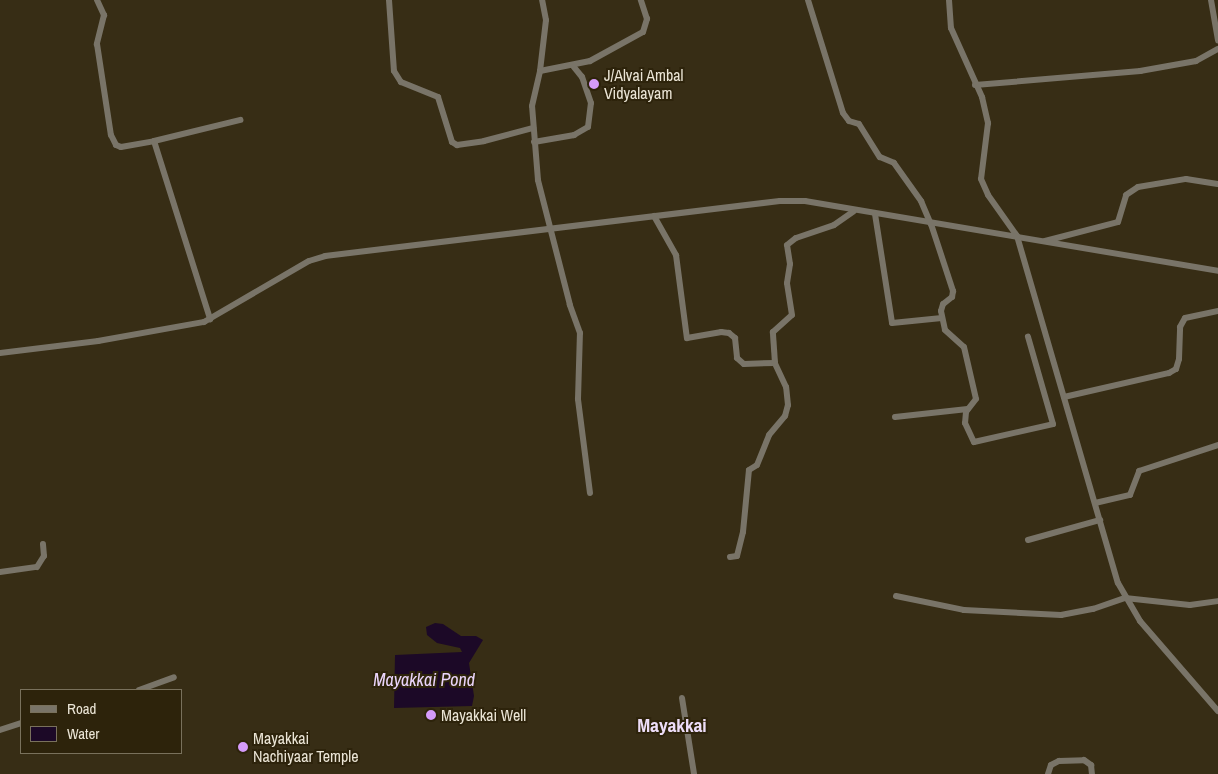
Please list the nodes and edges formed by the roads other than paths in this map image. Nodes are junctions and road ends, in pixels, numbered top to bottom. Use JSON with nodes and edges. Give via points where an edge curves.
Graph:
{"nodes":[{"id":1,"x":97,"y":0,"type":"edge"},
{"id":2,"x":389,"y":0,"type":"edge"},
{"id":3,"x":542,"y":0,"type":"edge"},
{"id":4,"x":641,"y":0,"type":"edge"},
{"id":5,"x":808,"y":0,"type":"edge"},
{"id":6,"x":949,"y":0,"type":"edge"},
{"id":7,"x":1211,"y":0,"type":"edge"},
{"id":8,"x":1218,"y":40,"type":"edge"},
{"id":9,"x":1218,"y":49,"type":"edge"},
{"id":10,"x":573,"y":66,"type":"junction"},
{"id":11,"x":540,"y":71,"type":"junction"},
{"id":12,"x":975,"y":85,"type":"junction"},
{"id":13,"x":240,"y":120,"type":"dead end"},
{"id":14,"x":533,"y":128,"type":"junction"},
{"id":15,"x":154,"y":141,"type":"junction"},
{"id":16,"x":534,"y":142,"type":"junction"},
{"id":17,"x":1218,"y":184,"type":"edge"},
{"id":18,"x":854,"y":211,"type":"junction"},
{"id":19,"x":874,"y":214,"type":"junction"},
{"id":20,"x":654,"y":216,"type":"junction"},
{"id":21,"x":931,"y":224,"type":"junction"},
{"id":22,"x":552,"y":226,"type":"junction"},
{"id":23,"x":1017,"y":236,"type":"junction"},
{"id":24,"x":1044,"y":242,"type":"junction"},
{"id":25,"x":1218,"y":271,"type":"edge"},
{"id":26,"x":1218,"y":311,"type":"edge"},
{"id":27,"x":942,"y":318,"type":"junction"},
{"id":28,"x":210,"y":319,"type":"junction"},
{"id":29,"x":1028,"y":336,"type":"dead end"},
{"id":30,"x":0,"y":353,"type":"edge"},
{"id":31,"x":775,"y":363,"type":"junction"},
{"id":32,"x":1064,"y":397,"type":"junction"},
{"id":33,"x":968,"y":409,"type":"junction"},
{"id":34,"x":895,"y":418,"type":"dead end"},
{"id":35,"x":1218,"y":446,"type":"edge"},
{"id":36,"x":590,"y":493,"type":"dead end"},
{"id":37,"x":1095,"y":503,"type":"junction"},
{"id":38,"x":1100,"y":520,"type":"junction"},
{"id":39,"x":1028,"y":540,"type":"dead end"},
{"id":40,"x":43,"y":544,"type":"dead end"},
{"id":41,"x":730,"y":557,"type":"dead end"},
{"id":42,"x":0,"y":572,"type":"edge"},
{"id":43,"x":896,"y":596,"type":"dead end"},
{"id":44,"x":1125,"y":598,"type":"junction"},
{"id":45,"x":1218,"y":601,"type":"edge"},
{"id":46,"x":174,"y":676,"type":"dead end"},
{"id":47,"x":141,"y":689,"type":"edge"},
{"id":48,"x":682,"y":698,"type":"dead end"},
{"id":49,"x":1218,"y":711,"type":"edge"},
{"id":50,"x":20,"y":723,"type":"edge"},
{"id":51,"x":0,"y":730,"type":"edge"},
{"id":52,"x":694,"y":774,"type":"edge"},
{"id":53,"x":1048,"y":774,"type":"edge"},
{"id":54,"x":1092,"y":774,"type":"edge"}],
"edges":[{"from":1,"to":15,"type":"street","via":[[104,15],[97,44],[111,135],[121,147]]},
{"from":2,"to":14,"type":"street","via":[[394,71],[401,82],[438,97],[452,142],[456,145],[484,141]]},
{"from":3,"to":11,"type":"street","via":[[546,20]]},
{"from":4,"to":10,"type":"street","via":[[647,19],[643,32]]},
{"from":5,"to":21,"type":"street","via":[[843,113],[849,121],[859,124],[880,157],[894,163],[920,201]]},
{"from":6,"to":12,"type":"street","via":[[951,28]]},
{"from":7,"to":8,"type":"street"},
{"from":9,"to":12,"type":"street","via":[[1196,60],[1140,71]]},
{"from":10,"to":11,"type":"street"},
{"from":10,"to":16,"type":"street","via":[[582,77],[591,103],[588,127],[574,135]]},
{"from":11,"to":14,"type":"street","via":[[532,106]]},
{"from":12,"to":23,"type":"street","via":[[988,123],[981,179],[988,195]]},
{"from":13,"to":15,"type":"street"},
{"from":14,"to":16,"type":"street"},
{"from":15,"to":28,"type":"street"},
{"from":16,"to":22,"type":"street","via":[[538,180]]},
{"from":17,"to":24,"type":"street","via":[[1186,179],[1138,187],[1126,195],[1118,222]]},
{"from":18,"to":19,"type":"street"},
{"from":18,"to":20,"type":"street","via":[[805,201],[780,201]]},
{"from":18,"to":31,"type":"street","via":[[834,225],[796,238],[788,245],[787,283],[792,315],[773,332]]},
{"from":19,"to":21,"type":"street"},
{"from":19,"to":27,"type":"street","via":[[892,323]]},
{"from":20,"to":22,"type":"street"},
{"from":20,"to":31,"type":"street","via":[[676,254],[688,338],[729,333],[735,338],[737,358],[744,364]]},
{"from":21,"to":23,"type":"street"},
{"from":21,"to":27,"type":"street","via":[[953,291],[952,297],[943,304]]},
{"from":22,"to":28,"type":"street","via":[[325,256],[309,261]]},
{"from":22,"to":36,"type":"street","via":[[570,305],[580,333],[578,399]]},
{"from":23,"to":24,"type":"street"},
{"from":23,"to":32,"type":"street"},
{"from":24,"to":25,"type":"street"},
{"from":26,"to":32,"type":"street","via":[[1184,318],[1180,328],[1179,359],[1176,369],[1169,373]]},
{"from":27,"to":33,"type":"street","via":[[949,337],[959,340],[964,347],[976,399]]},
{"from":28,"to":30,"type":"street","via":[[98,341]]},
{"from":29,"to":33,"type":"street","via":[[1053,424],[976,442],[965,422]]},
{"from":31,"to":41,"type":"street","via":[[786,387],[788,405],[785,416],[768,435],[757,465],[750,470],[743,532],[737,556]]},
{"from":32,"to":37,"type":"street"},
{"from":33,"to":34,"type":"street"},
{"from":35,"to":37,"type":"street","via":[[1138,471],[1130,495]]},
{"from":37,"to":38,"type":"street"},
{"from":38,"to":39,"type":"street"},
{"from":38,"to":44,"type":"street"},
{"from":40,"to":42,"type":"street","via":[[44,556],[37,567]]},
{"from":43,"to":44,"type":"street","via":[[964,610],[1061,615]]},
{"from":44,"to":45,"type":"street","via":[[1190,604]]},
{"from":44,"to":49,"type":"street","via":[[1140,621]]},
{"from":46,"to":47,"type":"street"},
{"from":48,"to":52,"type":"street"},
{"from":50,"to":51,"type":"street"},
{"from":53,"to":54,"type":"street","via":[[1051,765],[1084,760],[1091,765]]}]}
